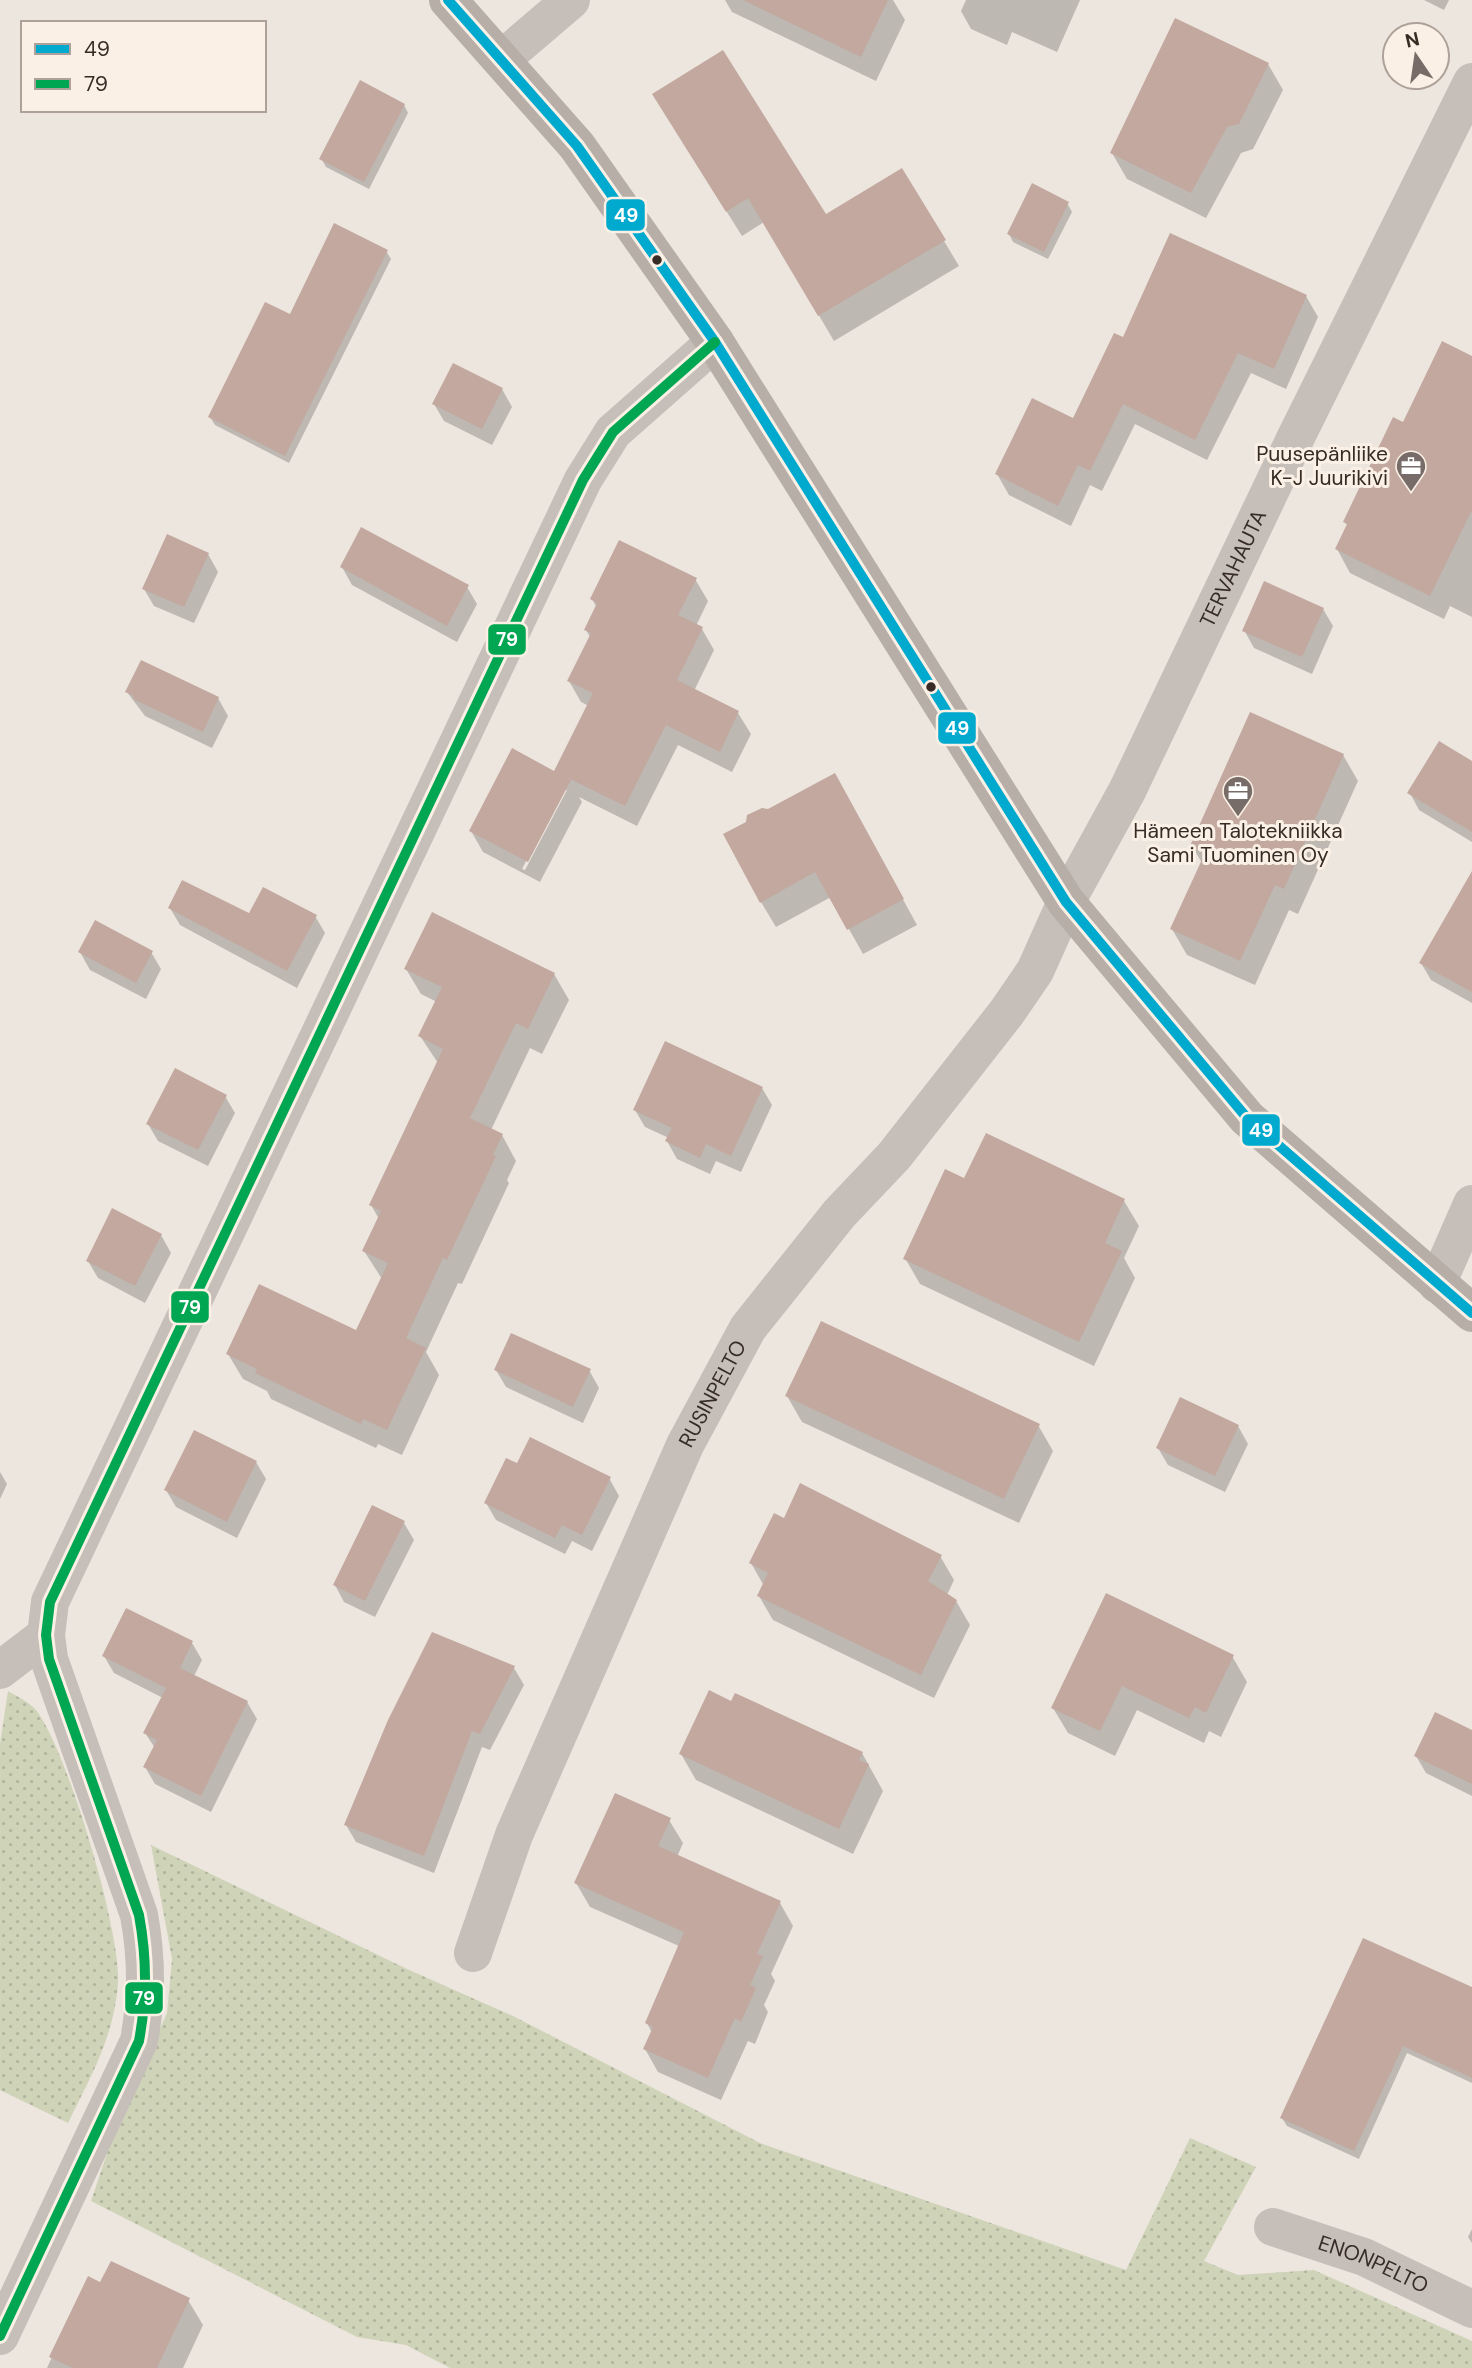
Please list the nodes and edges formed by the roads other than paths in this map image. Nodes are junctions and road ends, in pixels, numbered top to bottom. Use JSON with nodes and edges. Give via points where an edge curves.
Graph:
{"nodes":[{"id":1,"x":448,"y":0,"type":"edge"},
{"id":2,"x":571,"y":0,"type":"edge"},
{"id":3,"x":502,"y":59,"type":"junction"},
{"id":4,"x":1472,"y":82,"type":"edge"},
{"id":5,"x":715,"y":342,"type":"junction"},
{"id":6,"x":1066,"y":902,"type":"junction"},
{"id":7,"x":1472,"y":1204,"type":"edge"},
{"id":8,"x":1437,"y":1284,"type":"junction"},
{"id":9,"x":1472,"y":1313,"type":"edge"},
{"id":10,"x":46,"y":1635,"type":"junction"},
{"id":11,"x":0,"y":1670,"type":"edge"},
{"id":12,"x":473,"y":1953,"type":"dead end"},
{"id":13,"x":1273,"y":2227,"type":"dead end"},
{"id":14,"x":1472,"y":2309,"type":"edge"},
{"id":15,"x":0,"y":2336,"type":"edge"}],
"edges":[{"from":1,"to":3,"type":"street"},
{"from":2,"to":3,"type":"street"},
{"from":3,"to":5,"type":"street","via":[[577,146]]},
{"from":4,"to":6,"type":"street","name":"TERVAHAUTA","via":[[1127,791]]},
{"from":5,"to":6,"type":"street"},
{"from":5,"to":10,"type":"street","via":[[613,432],[583,480],[55,1591]]},
{"from":6,"to":8,"type":"street","via":[[1247,1118]]},
{"from":6,"to":12,"type":"street","name":"RUSINPELTO","via":[[1035,971],[1007,1012],[894,1156],[839,1214],[748,1328],[658,1506],[514,1835]]},
{"from":7,"to":8,"type":"street"},
{"from":8,"to":9,"type":"street"},
{"from":10,"to":11,"type":"street"},
{"from":10,"to":15,"type":"street","via":[[49,1659],[139,1915],[147,1998],[139,2041]]},
{"from":13,"to":14,"type":"street","name":"ENONPELTO","via":[[1364,2257]]}]}
